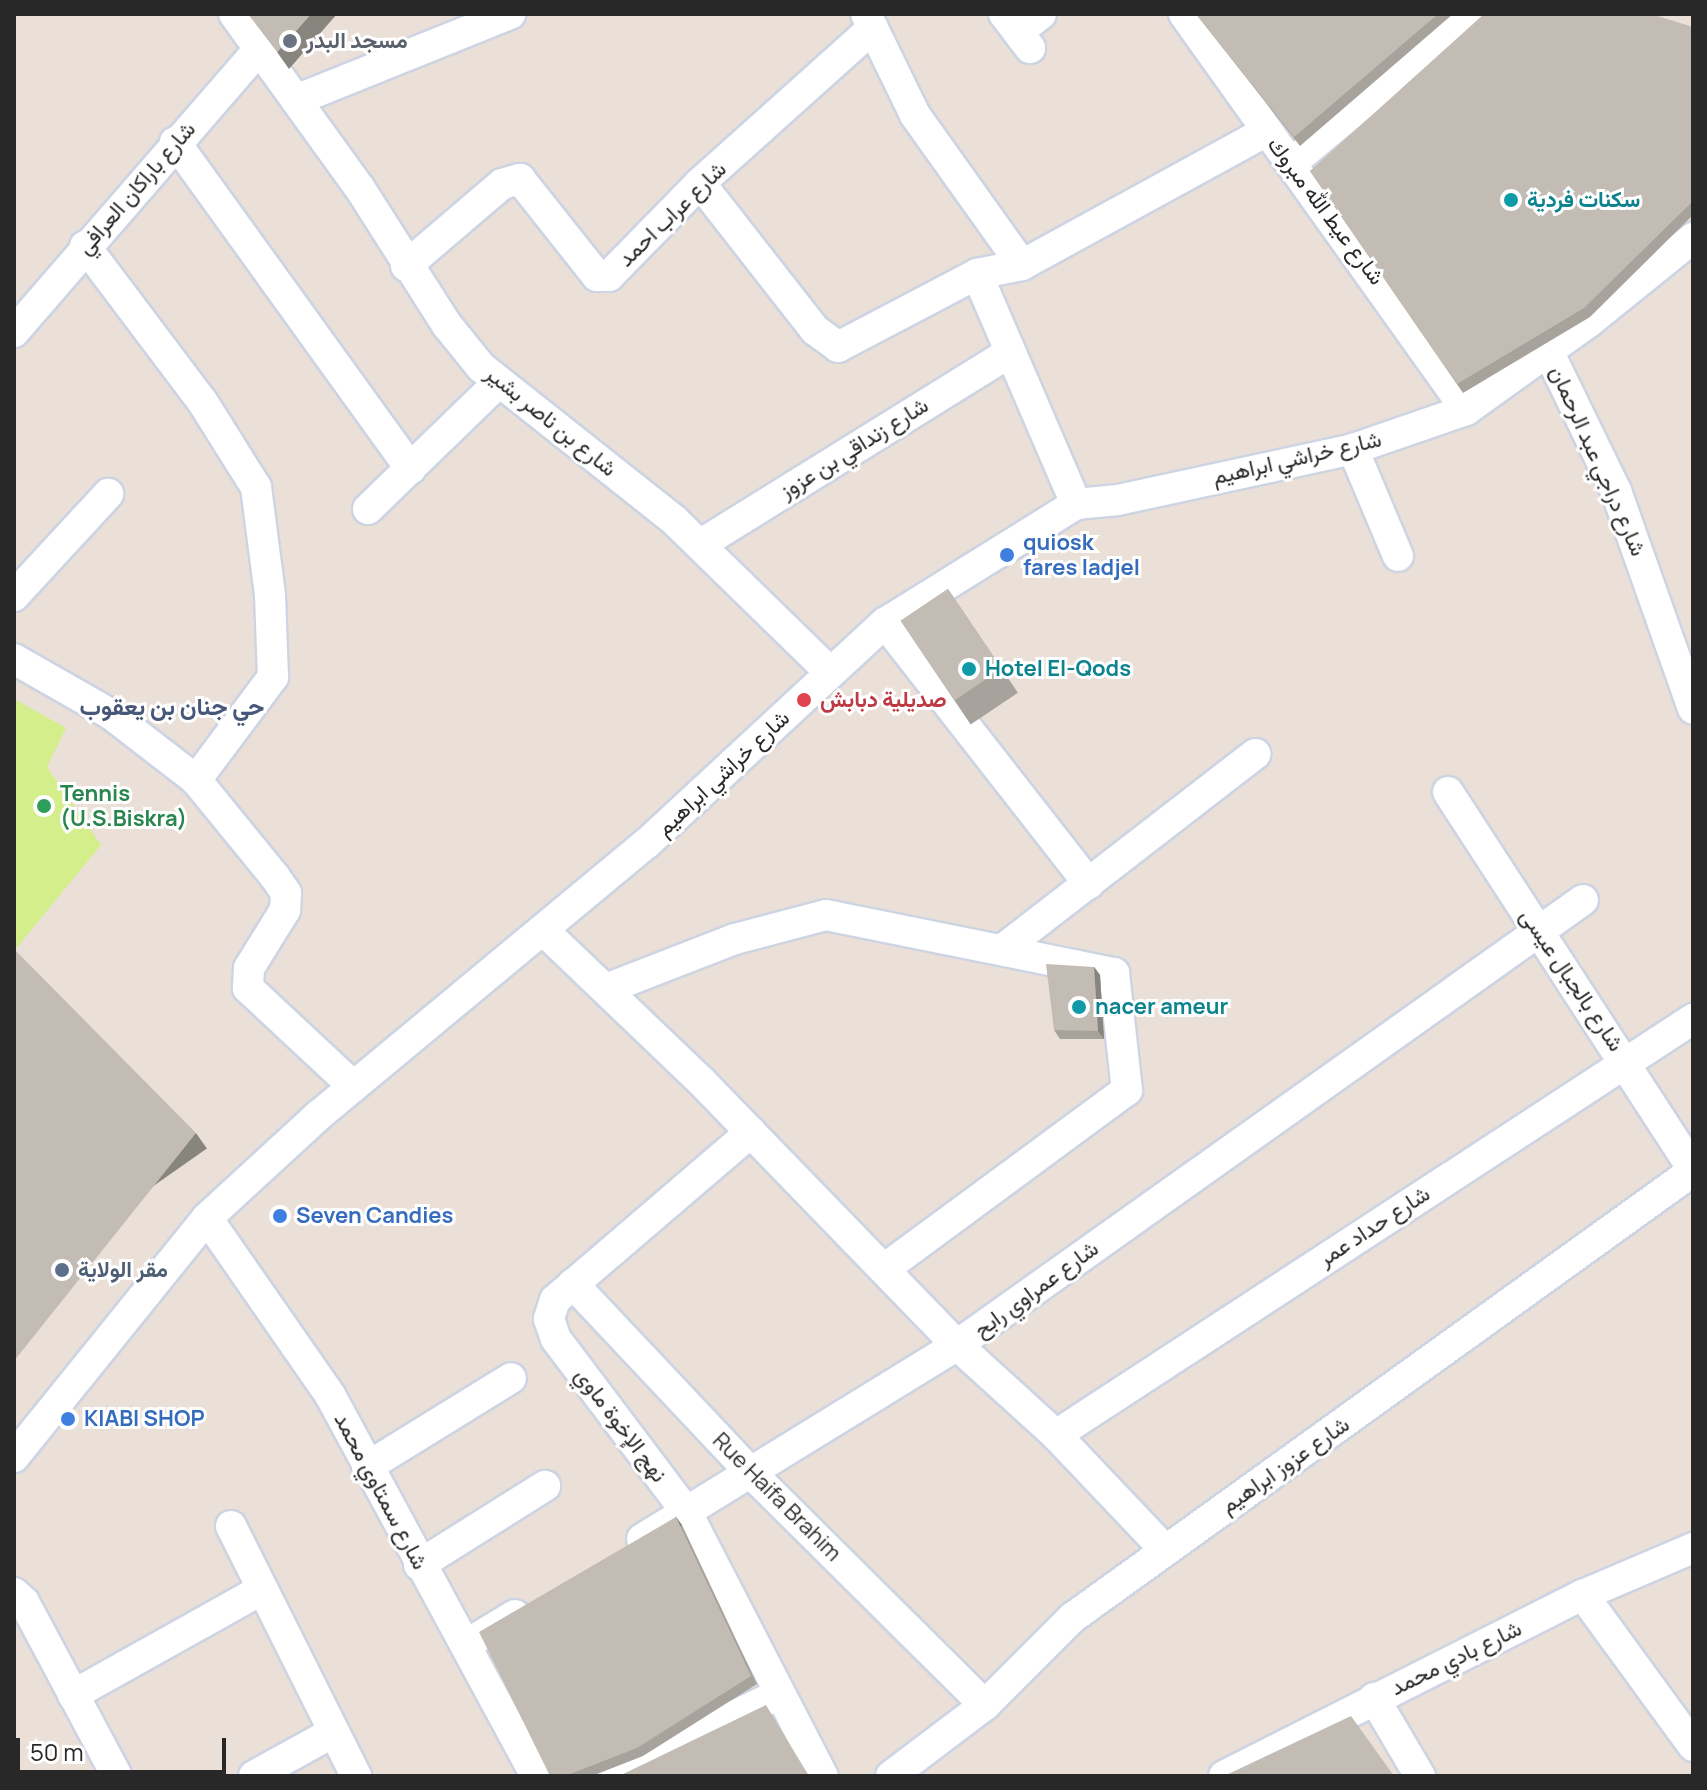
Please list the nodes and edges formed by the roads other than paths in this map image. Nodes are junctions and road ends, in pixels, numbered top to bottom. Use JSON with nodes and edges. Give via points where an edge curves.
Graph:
{"nodes":[{"id":1,"x":234,"y":14,"type":"edge"},
{"id":2,"x":510,"y":14,"type":"edge"},
{"id":3,"x":1184,"y":14,"type":"edge"},
{"id":4,"x":1470,"y":14,"type":"edge"},
{"id":5,"x":869,"y":21,"type":"edge"},
{"id":6,"x":261,"y":47,"type":"junction"},
{"id":7,"x":296,"y":100,"type":"junction"},
{"id":8,"x":1267,"y":131,"type":"junction"},
{"id":9,"x":175,"y":142,"type":"junction"},
{"id":10,"x":1293,"y":162,"type":"junction"},
{"id":11,"x":700,"y":183,"type":"junction"},
{"id":12,"x":1693,"y":238,"type":"edge"},
{"id":13,"x":85,"y":246,"type":"junction"},
{"id":14,"x":1022,"y":265,"type":"junction"},
{"id":15,"x":406,"y":266,"type":"junction"},
{"id":16,"x":977,"y":274,"type":"junction"},
{"id":17,"x":14,"y":332,"type":"edge"},
{"id":18,"x":1548,"y":351,"type":"junction"},
{"id":19,"x":1008,"y":354,"type":"junction"},
{"id":20,"x":499,"y":382,"type":"junction"},
{"id":21,"x":1466,"y":410,"type":"junction"},
{"id":22,"x":1353,"y":449,"type":"junction"},
{"id":23,"x":411,"y":469,"type":"junction"},
{"id":24,"x":108,"y":494,"type":"dead end"},
{"id":25,"x":1076,"y":504,"type":"junction"},
{"id":26,"x":368,"y":509,"type":"dead end"},
{"id":27,"x":701,"y":544,"type":"junction"},
{"id":28,"x":1398,"y":556,"type":"dead end"},
{"id":29,"x":14,"y":596,"type":"edge"},
{"id":30,"x":885,"y":623,"type":"junction"},
{"id":31,"x":14,"y":659,"type":"edge"},
{"id":32,"x":830,"y":672,"type":"junction"},
{"id":33,"x":1693,"y":709,"type":"edge"},
{"id":34,"x":1255,"y":754,"type":"dead end"},
{"id":35,"x":196,"y":780,"type":"junction"},
{"id":36,"x":1448,"y":792,"type":"dead end"},
{"id":37,"x":1089,"y":884,"type":"junction"},
{"id":38,"x":1583,"y":900,"type":"dead end"},
{"id":39,"x":543,"y":930,"type":"junction"},
{"id":40,"x":1541,"y":933,"type":"junction"},
{"id":41,"x":1003,"y":949,"type":"junction"},
{"id":42,"x":606,"y":989,"type":"junction"},
{"id":43,"x":1693,"y":1019,"type":"edge"},
{"id":44,"x":1626,"y":1061,"type":"junction"},
{"id":45,"x":353,"y":1086,"type":"junction"},
{"id":46,"x":751,"y":1132,"type":"junction"},
{"id":47,"x":1693,"y":1170,"type":"edge"},
{"id":48,"x":207,"y":1218,"type":"junction"},
{"id":49,"x":886,"y":1268,"type":"junction"},
{"id":50,"x":573,"y":1284,"type":"junction"},
{"id":51,"x":957,"y":1345,"type":"junction"},
{"id":52,"x":511,"y":1378,"type":"dead end"},
{"id":53,"x":1056,"y":1435,"type":"junction"},
{"id":54,"x":14,"y":1457,"type":"edge"},
{"id":55,"x":367,"y":1467,"type":"junction"},
{"id":56,"x":752,"y":1474,"type":"junction"},
{"id":57,"x":545,"y":1486,"type":"dead end"},
{"id":58,"x":687,"y":1513,"type":"junction"},
{"id":59,"x":231,"y":1526,"type":"dead end"},
{"id":60,"x":1693,"y":1548,"type":"edge"},
{"id":61,"x":1164,"y":1549,"type":"junction"},
{"id":62,"x":622,"y":1551,"type":"edge"},
{"id":63,"x":419,"y":1565,"type":"junction"},
{"id":64,"x":261,"y":1590,"type":"junction"},
{"id":65,"x":14,"y":1593,"type":"edge"},
{"id":66,"x":1583,"y":1595,"type":"junction"},
{"id":67,"x":544,"y":1598,"type":"edge"},
{"id":68,"x":467,"y":1644,"type":"junction"},
{"id":69,"x":780,"y":1694,"type":"junction"},
{"id":70,"x":73,"y":1695,"type":"junction"},
{"id":71,"x":1374,"y":1698,"type":"junction"},
{"id":72,"x":985,"y":1705,"type":"junction"},
{"id":73,"x":332,"y":1733,"type":"junction"},
{"id":74,"x":1693,"y":1746,"type":"edge"},
{"id":75,"x":117,"y":1776,"type":"edge"},
{"id":76,"x":254,"y":1776,"type":"edge"},
{"id":77,"x":356,"y":1776,"type":"edge"},
{"id":78,"x":536,"y":1776,"type":"edge"},
{"id":79,"x":607,"y":1776,"type":"edge"},
{"id":80,"x":823,"y":1776,"type":"edge"},
{"id":81,"x":891,"y":1776,"type":"edge"},
{"id":82,"x":1224,"y":1776,"type":"edge"},
{"id":83,"x":1420,"y":1776,"type":"edge"}],
"edges":[{"from":1,"to":6,"type":"street","name":"شارع بن ناصر بشير"},
{"from":2,"to":7,"type":"street"},
{"from":3,"to":8,"type":"street","name":"شارع عيط الله مبروك"},
{"from":4,"to":10,"type":"street"},
{"from":5,"to":11,"type":"street","name":"شارع عراب احمد"},
{"from":5,"to":14,"type":"street","via":[[915,115]]},
{"from":6,"to":7,"type":"street","name":"شارع بن ناصر بشير"},
{"from":6,"to":9,"type":"street","name":"شارع باراكان العرافي"},
{"from":7,"to":15,"type":"street","name":"شارع بن ناصر بشير","via":[[359,187]]},
{"from":8,"to":10,"type":"street","name":"شارع عيط الله مبروك"},
{"from":8,"to":14,"type":"street"},
{"from":9,"to":13,"type":"street","name":"شارع باراكان العرافي"},
{"from":9,"to":23,"type":"street"},
{"from":10,"to":21,"type":"street","name":"شارع عيط الله مبروك"},
{"from":11,"to":15,"type":"street","name":"شارع عراب احمد","via":[[603,277],[520,179],[502,184]]},
{"from":11,"to":16,"type":"street","via":[[815,330],[838,347]]},
{"from":12,"to":18,"type":"street","name":"شارع خراشي ابراهيم"},
{"from":13,"to":17,"type":"street","name":"شارع باراكان العرافي"},
{"from":13,"to":35,"type":"street","via":[[202,401],[256,487],[270,595],[273,677]]},
{"from":14,"to":16,"type":"street"},
{"from":15,"to":20,"type":"street","name":"شارع بن ناصر بشير","via":[[447,325]]},
{"from":16,"to":19,"type":"street"},
{"from":18,"to":21,"type":"street","name":"شارع خراشي ابراهيم"},
{"from":18,"to":33,"type":"street","name":"شارع دراجي عبد الرحمان","via":[[1616,491]]},
{"from":19,"to":25,"type":"street"},
{"from":19,"to":27,"type":"street","name":"شارع زنداقي بن عزوز"},
{"from":20,"to":23,"type":"street"},
{"from":20,"to":27,"type":"street","name":"شارع بن ناصر بشير"},
{"from":21,"to":22,"type":"street","name":"شارع خراشي ابراهيم"},
{"from":22,"to":25,"type":"street","name":"شارع خراشي ابراهيم","via":[[1118,500]]},
{"from":22,"to":28,"type":"street"},
{"from":23,"to":26,"type":"street"},
{"from":24,"to":29,"type":"street"},
{"from":25,"to":30,"type":"street","name":"شارع خراشي ابراهيم"},
{"from":27,"to":32,"type":"street","name":"شارع بن ناصر بشير"},
{"from":30,"to":32,"type":"street","name":"شارع خراشي ابراهيم"},
{"from":30,"to":37,"type":"street"},
{"from":31,"to":35,"type":"street","via":[[112,715]]},
{"from":32,"to":39,"type":"street","name":"شارع خراشي ابراهيم","via":[[745,757]]},
{"from":34,"to":37,"type":"street"},
{"from":35,"to":45,"type":"street","via":[[286,893],[282,919],[245,977],[248,988]]},
{"from":36,"to":40,"type":"street","name":"شارع بالجبال عيسى"},
{"from":37,"to":41,"type":"street"},
{"from":38,"to":40,"type":"street","name":"شارع عمراوي رابح"},
{"from":39,"to":42,"type":"street"},
{"from":39,"to":45,"type":"street","name":"شارع خراشي ابراهيم"},
{"from":40,"to":44,"type":"street","name":"شارع بالجبال عيسى"},
{"from":40,"to":51,"type":"street","name":"شارع عمراوي رابح"},
{"from":41,"to":42,"type":"street","via":[[826,915],[735,939]]},
{"from":41,"to":49,"type":"street","via":[[1114,973],[1127,1090]]},
{"from":42,"to":46,"type":"street"},
{"from":43,"to":44,"type":"street","name":"شارع حداد عمر"},
{"from":44,"to":47,"type":"street","name":"شارع بالجبال عيسى"},
{"from":44,"to":53,"type":"street","name":"شارع حداد عمر"},
{"from":45,"to":48,"type":"street","name":"شارع خراشي ابراهيم"},
{"from":46,"to":49,"type":"street"},
{"from":46,"to":50,"type":"street","name":"نهج الإخوة ماوي"},
{"from":47,"to":61,"type":"street","name":"شارع عزوز ابراهيم"},
{"from":48,"to":54,"type":"street","name":"شارع خراشي ابراهيم"},
{"from":48,"to":55,"type":"street","name":"شارع سمتاوي محمد","via":[[330,1395]]},
{"from":49,"to":51,"type":"street"},
{"from":50,"to":56,"type":"street","name":"Rue Haifa Brahim"},
{"from":50,"to":58,"type":"street","name":"نهج الإخوة ماوي","via":[[551,1308],[550,1328]]},
{"from":51,"to":53,"type":"street"},
{"from":51,"to":56,"type":"street","name":"شارع عمراوي رابح"},
{"from":52,"to":55,"type":"street"},
{"from":53,"to":61,"type":"street"},
{"from":55,"to":63,"type":"street","name":"شارع سمتاوي محمد"},
{"from":56,"to":58,"type":"street","name":"شارع عمراوي رابح"},
{"from":56,"to":72,"type":"street","name":"Rue Haifa Brahim"},
{"from":57,"to":63,"type":"street"},
{"from":58,"to":62,"type":"street","name":"شارع عمراوي رابح"},
{"from":58,"to":69,"type":"street","name":"نهج الإخوة ماوي"},
{"from":59,"to":64,"type":"street"},
{"from":60,"to":66,"type":"street","name":"شارع بادي محمد"},
{"from":61,"to":72,"type":"street","name":"شارع عزوز ابراهيم","via":[[1072,1618]]},
{"from":63,"to":68,"type":"street","name":"شارع سمتاوي محمد"},
{"from":64,"to":70,"type":"street"},
{"from":64,"to":73,"type":"street"},
{"from":65,"to":70,"type":"street"},
{"from":66,"to":71,"type":"street","name":"شارع بادي محمد"},
{"from":66,"to":74,"type":"street"},
{"from":67,"to":68,"type":"street"},
{"from":68,"to":78,"type":"street","name":"شارع سمتاوي محمد"},
{"from":69,"to":79,"type":"street"},
{"from":69,"to":80,"type":"street","name":"نهج الإخوة ماوي"},
{"from":70,"to":75,"type":"street"},
{"from":71,"to":82,"type":"street","name":"شارع بادي محمد"},
{"from":71,"to":83,"type":"street"},
{"from":72,"to":81,"type":"street","name":"شارع عزوز ابراهيم"},
{"from":73,"to":76,"type":"street"},
{"from":73,"to":77,"type":"street"}]}
